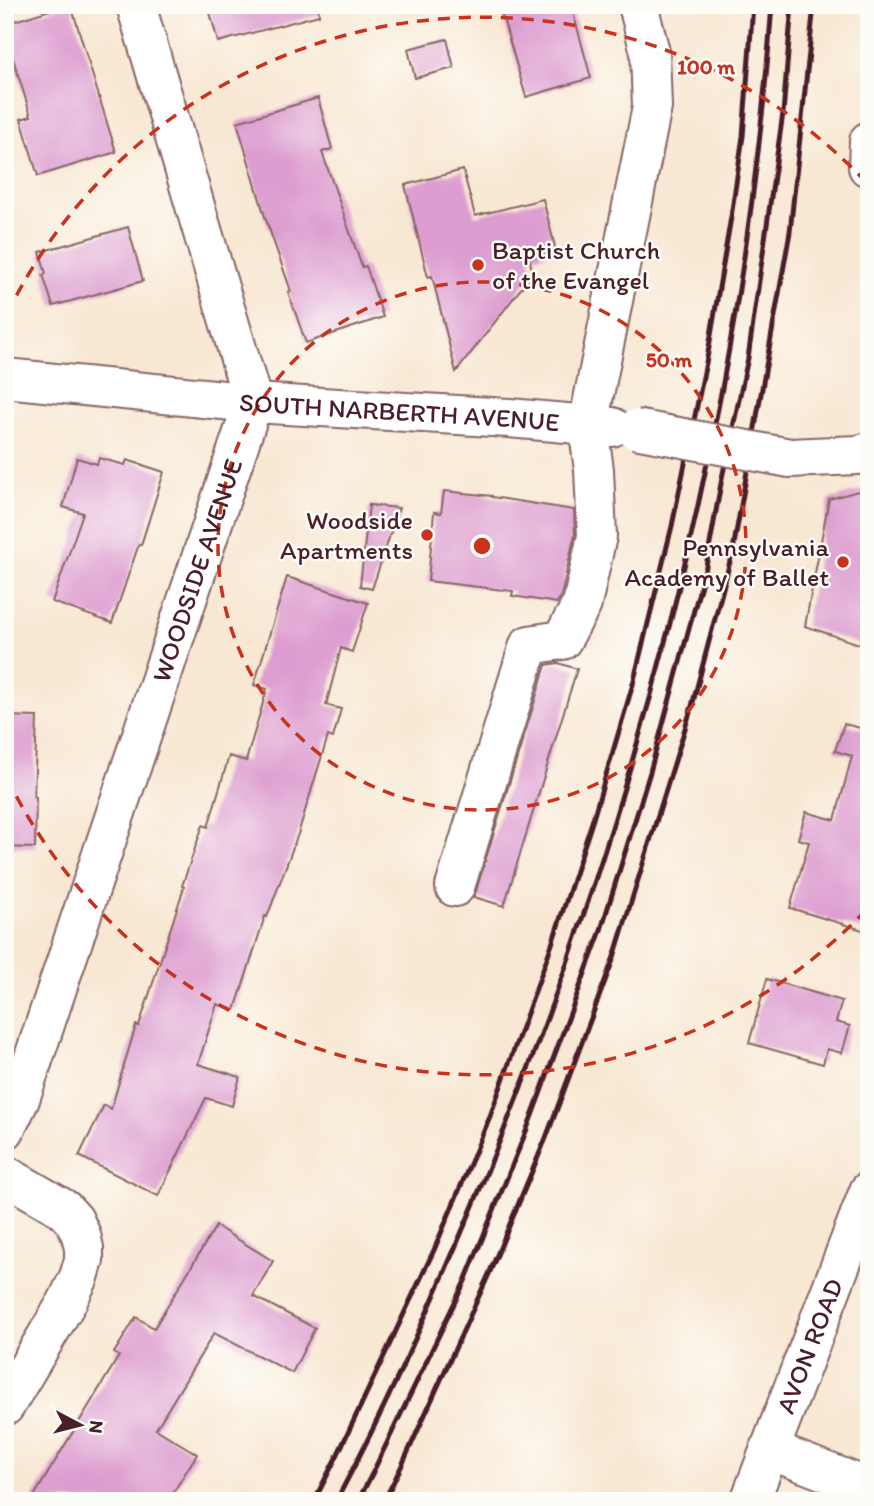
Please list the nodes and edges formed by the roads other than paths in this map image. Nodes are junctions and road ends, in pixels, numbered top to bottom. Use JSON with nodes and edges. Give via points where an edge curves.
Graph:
{"nodes":[{"id":1,"x":136,"y":5,"type":"edge"},
{"id":2,"x":638,"y":5,"type":"edge"},
{"id":3,"x":5,"y":378,"type":"edge"},
{"id":4,"x":253,"y":403,"type":"junction"},
{"id":5,"x":588,"y":425,"type":"junction"},
{"id":6,"x":869,"y":452,"type":"edge"},
{"id":7,"x":454,"y":887,"type":"dead end"},
{"id":8,"x":5,"y":1059,"type":"edge"},
{"id":9,"x":13,"y":1114,"type":"edge"},
{"id":10,"x":5,"y":1175,"type":"edge"},
{"id":11,"x":869,"y":1191,"type":"edge"},
{"id":12,"x":5,"y":1406,"type":"edge"},
{"id":13,"x":771,"y":1450,"type":"junction"},
{"id":14,"x":869,"y":1488,"type":"edge"},
{"id":15,"x":750,"y":1501,"type":"edge"}],
"edges":[{"from":1,"to":4,"type":"street"},
{"from":2,"to":5,"type":"street","via":[[650,52],[652,107]]},
{"from":3,"to":4,"type":"street","name":"SOUTH NARBERTH AVENUE"},
{"from":4,"to":5,"type":"street","name":"SOUTH NARBERTH AVENUE"},
{"from":4,"to":9,"type":"street","name":"WOODSIDE AVENUE"},
{"from":5,"to":6,"type":"street","name":"SOUTH NARBERTH AVENUE","bridge":true,"via":[[635,429],[790,458]]},
{"from":5,"to":7,"type":"street","via":[[597,536],[582,604],[562,640],[529,645]]},
{"from":8,"to":9,"type":"street"},
{"from":10,"to":12,"type":"street","via":[[64,1209],[74,1220],[85,1248],[67,1302]]},
{"from":11,"to":13,"type":"street","name":"AVON ROAD"},
{"from":13,"to":14,"type":"street"},
{"from":13,"to":15,"type":"street","name":"AVON ROAD"}]}
